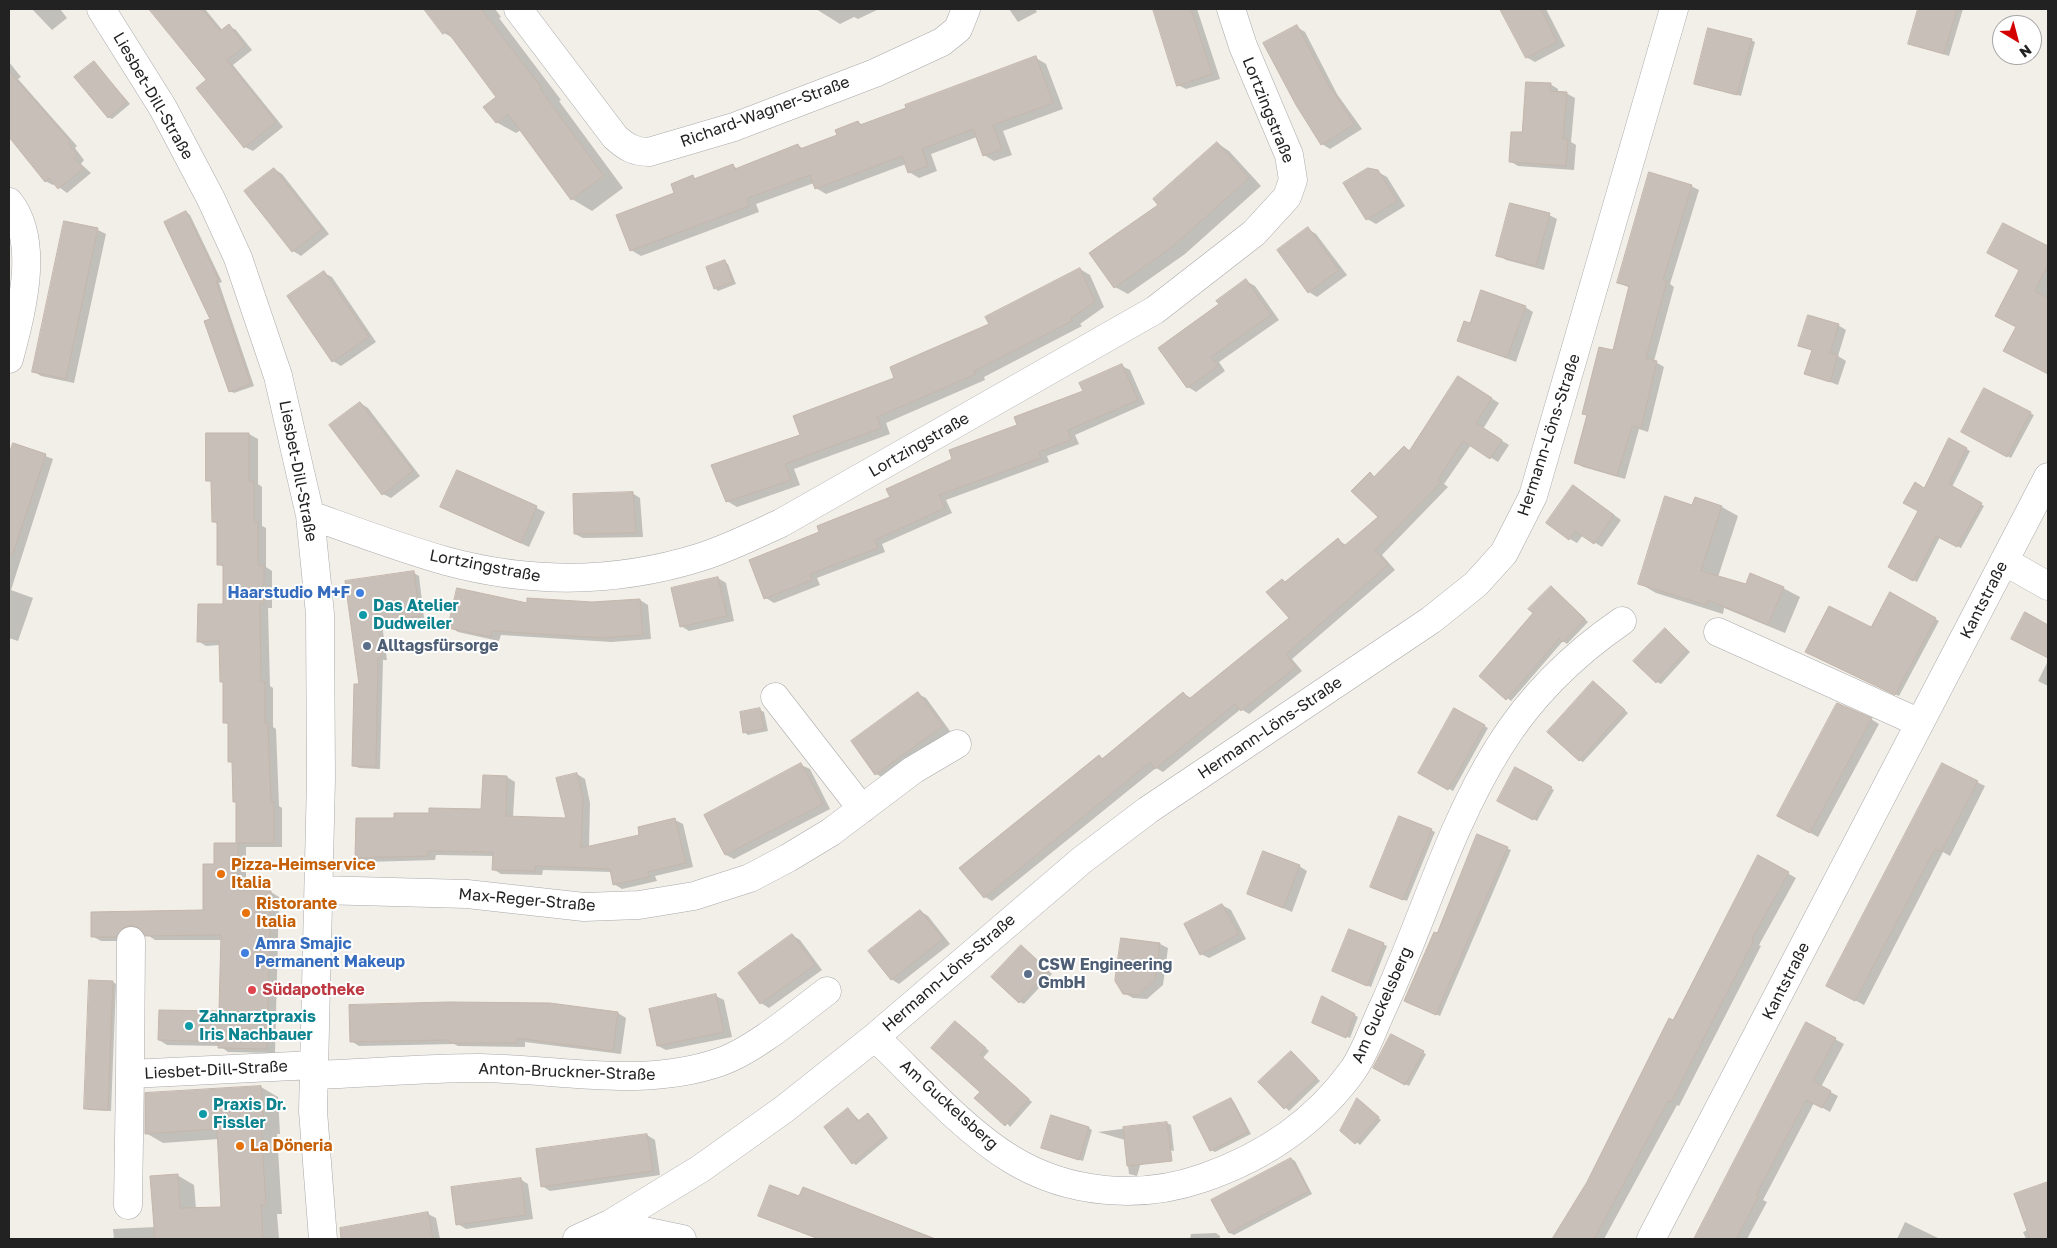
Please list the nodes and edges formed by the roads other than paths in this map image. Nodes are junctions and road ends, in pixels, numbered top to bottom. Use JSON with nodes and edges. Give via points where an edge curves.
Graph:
{"nodes":[{"id":1,"x":100,"y":9,"type":"edge"},
{"id":2,"x":518,"y":9,"type":"edge"},
{"id":3,"x":966,"y":9,"type":"edge"},
{"id":4,"x":1231,"y":9,"type":"edge"},
{"id":5,"x":1674,"y":9,"type":"edge"},
{"id":6,"x":9,"y":202,"type":"edge"},
{"id":7,"x":9,"y":359,"type":"edge"},
{"id":8,"x":2048,"y":477,"type":"edge"},
{"id":9,"x":310,"y":515,"type":"junction"},
{"id":10,"x":2004,"y":561,"type":"junction"},
{"id":11,"x":2048,"y":586,"type":"edge"},
{"id":12,"x":1622,"y":620,"type":"dead end"},
{"id":13,"x":1718,"y":632,"type":"dead end"},
{"id":14,"x":775,"y":697,"type":"dead end"},
{"id":15,"x":1920,"y":723,"type":"junction"},
{"id":16,"x":957,"y":744,"type":"dead end"},
{"id":17,"x":862,"y":809,"type":"junction"},
{"id":18,"x":319,"y":890,"type":"junction"},
{"id":19,"x":131,"y":942,"type":"dead end"},
{"id":20,"x":827,"y":992,"type":"dead end"},
{"id":21,"x":874,"y":1037,"type":"junction"},
{"id":22,"x":314,"y":1070,"type":"junction"},
{"id":23,"x":130,"y":1074,"type":"junction"},
{"id":24,"x":128,"y":1205,"type":"dead end"},
{"id":25,"x":610,"y":1224,"type":"junction"},
{"id":26,"x":323,"y":1239,"type":"edge"},
{"id":27,"x":577,"y":1239,"type":"edge"},
{"id":28,"x":682,"y":1239,"type":"edge"},
{"id":29,"x":1651,"y":1239,"type":"edge"}],
"edges":[{"from":1,"to":9,"type":"street","name":"Liesbet-Dill-Straße","via":[[163,108],[238,258],[278,376]]},
{"from":2,"to":3,"type":"street","name":"Richard-Wagner-Straße","via":[[614,137],[626,147],[643,152],[734,127],[875,73],[942,42],[958,29]]},
{"from":4,"to":9,"type":"street","name":"Lortzingstraße","via":[[1243,46],[1289,155],[1293,180],[1287,197],[1254,233],[1155,310],[781,523],[725,548],[662,567],[622,575],[545,578],[447,561]]},
{"from":5,"to":21,"type":"street","name":"Hermann-Löns-Straße","via":[[1534,496],[1504,554],[1476,584],[1431,620],[1148,810],[1082,860]]},
{"from":6,"to":7,"type":"street","via":[[22,226],[26,245],[25,277]]},
{"from":8,"to":10,"type":"street","name":"Kantstraße"},
{"from":9,"to":18,"type":"street","name":"Liesbet-Dill-Straße","via":[[320,614]]},
{"from":10,"to":11,"type":"street"},
{"from":10,"to":15,"type":"street","name":"Kantstraße"},
{"from":12,"to":21,"type":"street","name":"Am Guckelsberg","via":[[1587,644],[1519,717],[1499,746],[1445,858],[1355,1067],[1316,1113],[1257,1156],[1226,1170],[1160,1190],[1127,1192],[1064,1182],[1010,1158],[980,1136]]},
{"from":13,"to":15,"type":"street"},
{"from":14,"to":17,"type":"street"},
{"from":15,"to":29,"type":"street","name":"Kantstraße"},
{"from":16,"to":17,"type":"street","name":"Max-Reger-Straße","via":[[913,770]]},
{"from":17,"to":18,"type":"street","name":"Max-Reger-Straße","via":[[802,849],[750,878],[694,896],[639,905],[584,907],[467,894]]},
{"from":18,"to":22,"type":"street","name":"Liesbet-Dill-Straße"},
{"from":19,"to":23,"type":"street","name":"Liesbet-Dill-Straße"},
{"from":20,"to":22,"type":"street","name":"Anton-Bruckner-Straße","via":[[760,1040],[722,1062],[673,1074],[636,1077],[479,1068]]},
{"from":21,"to":25,"type":"street","name":"Hermann-Löns-Straße","via":[[783,1110],[700,1169]]},
{"from":22,"to":23,"type":"street","name":"Liesbet-Dill-Straße"},
{"from":22,"to":26,"type":"street","name":"Liesbet-Dill-Straße","via":[[313,1110]]},
{"from":23,"to":24,"type":"street"},
{"from":25,"to":27,"type":"street","name":"Hermann-Löns-Straße"},
{"from":25,"to":28,"type":"street"}]}
